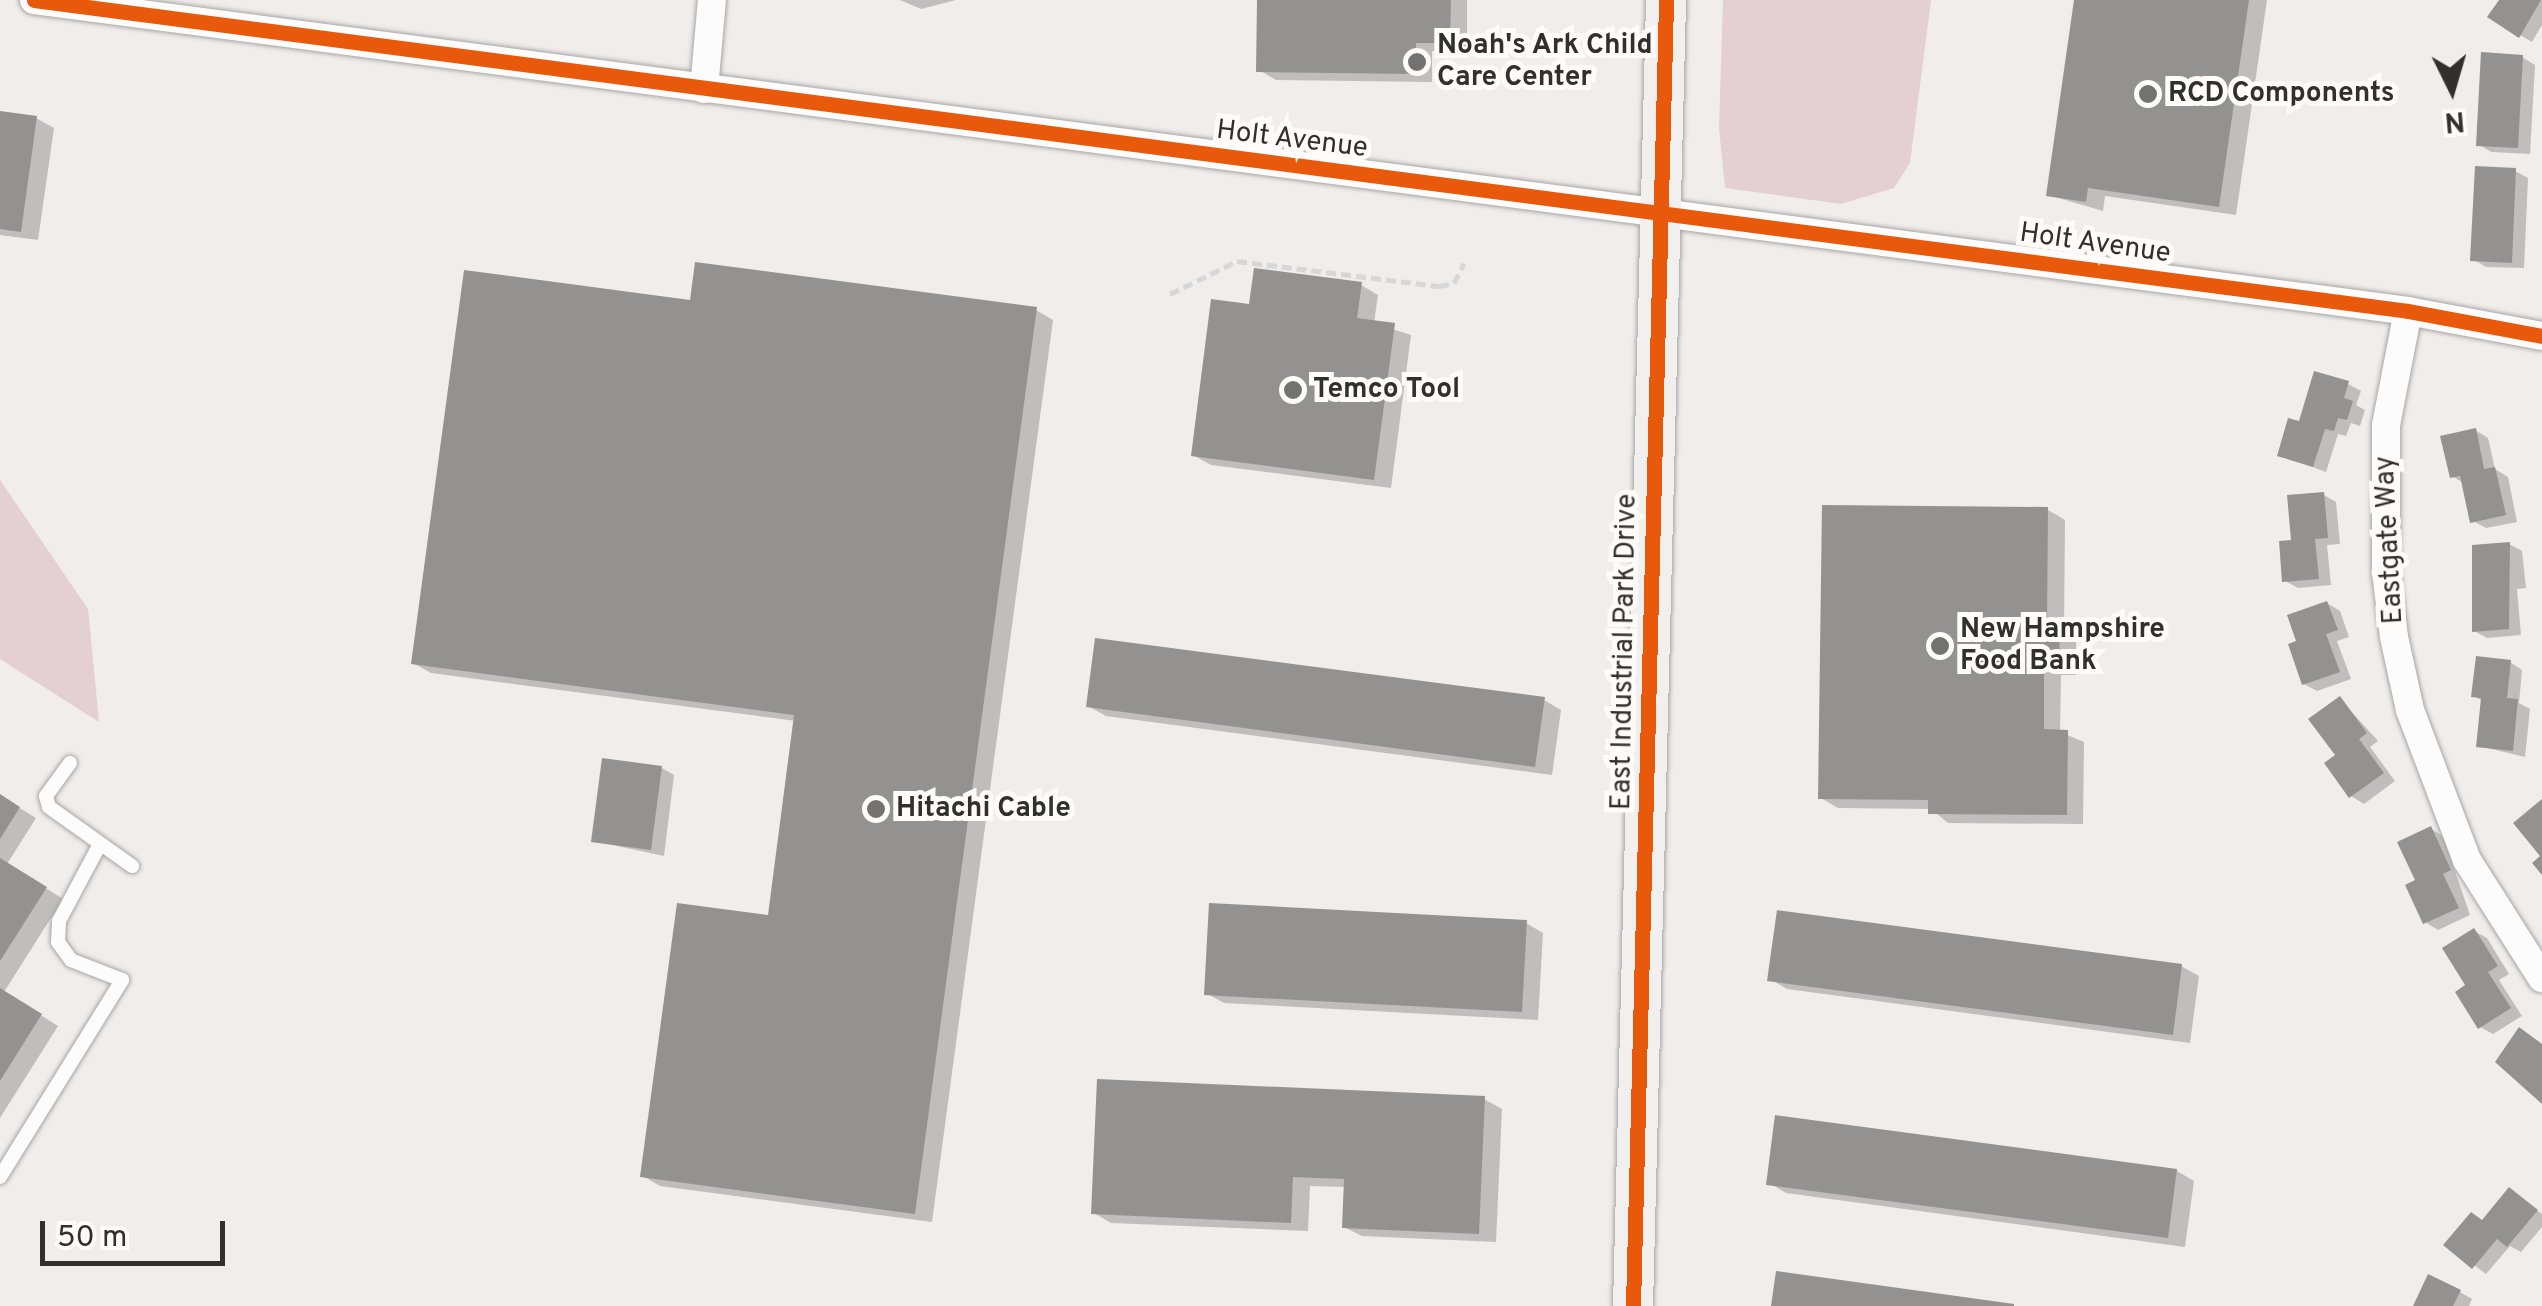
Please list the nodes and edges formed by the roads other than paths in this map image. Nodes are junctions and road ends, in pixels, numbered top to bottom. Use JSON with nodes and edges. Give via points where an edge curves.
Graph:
{"nodes":[{"id":1,"x":34,"y":0,"type":"edge"},
{"id":2,"x":712,"y":0,"type":"edge"},
{"id":3,"x":1666,"y":0,"type":"edge"},
{"id":4,"x":704,"y":89,"type":"junction"},
{"id":5,"x":1662,"y":212,"type":"junction"},
{"id":6,"x":2408,"y":311,"type":"junction"},
{"id":7,"x":2542,"y":336,"type":"edge"},
{"id":8,"x":70,"y":763,"type":"dead end"},
{"id":9,"x":100,"y":844,"type":"junction"},
{"id":10,"x":132,"y":866,"type":"dead end"},
{"id":11,"x":2542,"y":978,"type":"edge"},
{"id":12,"x":0,"y":1177,"type":"edge"},
{"id":13,"x":1633,"y":1306,"type":"edge"}],
"edges":[{"from":1,"to":4,"type":"street","name":"Holt Avenue"},
{"from":2,"to":4,"type":"street"},
{"from":3,"to":5,"type":"street","name":"East Industrial Park Drive"},
{"from":4,"to":5,"type":"street","name":"Holt Avenue"},
{"from":5,"to":6,"type":"street","name":"Holt Avenue"},
{"from":5,"to":13,"type":"street","name":"East Industrial Park Drive"},
{"from":6,"to":7,"type":"street","name":"Holt Avenue"},
{"from":6,"to":11,"type":"street","name":"Eastgate Way","via":[[2386,425],[2386,572],[2394,637],[2410,710],[2467,860]]},
{"from":8,"to":9,"type":"lane","via":[[46,796],[49,807]]},
{"from":9,"to":10,"type":"lane"},
{"from":9,"to":12,"type":"lane","via":[[59,921],[58,942],[71,960],[122,980]]}]}
